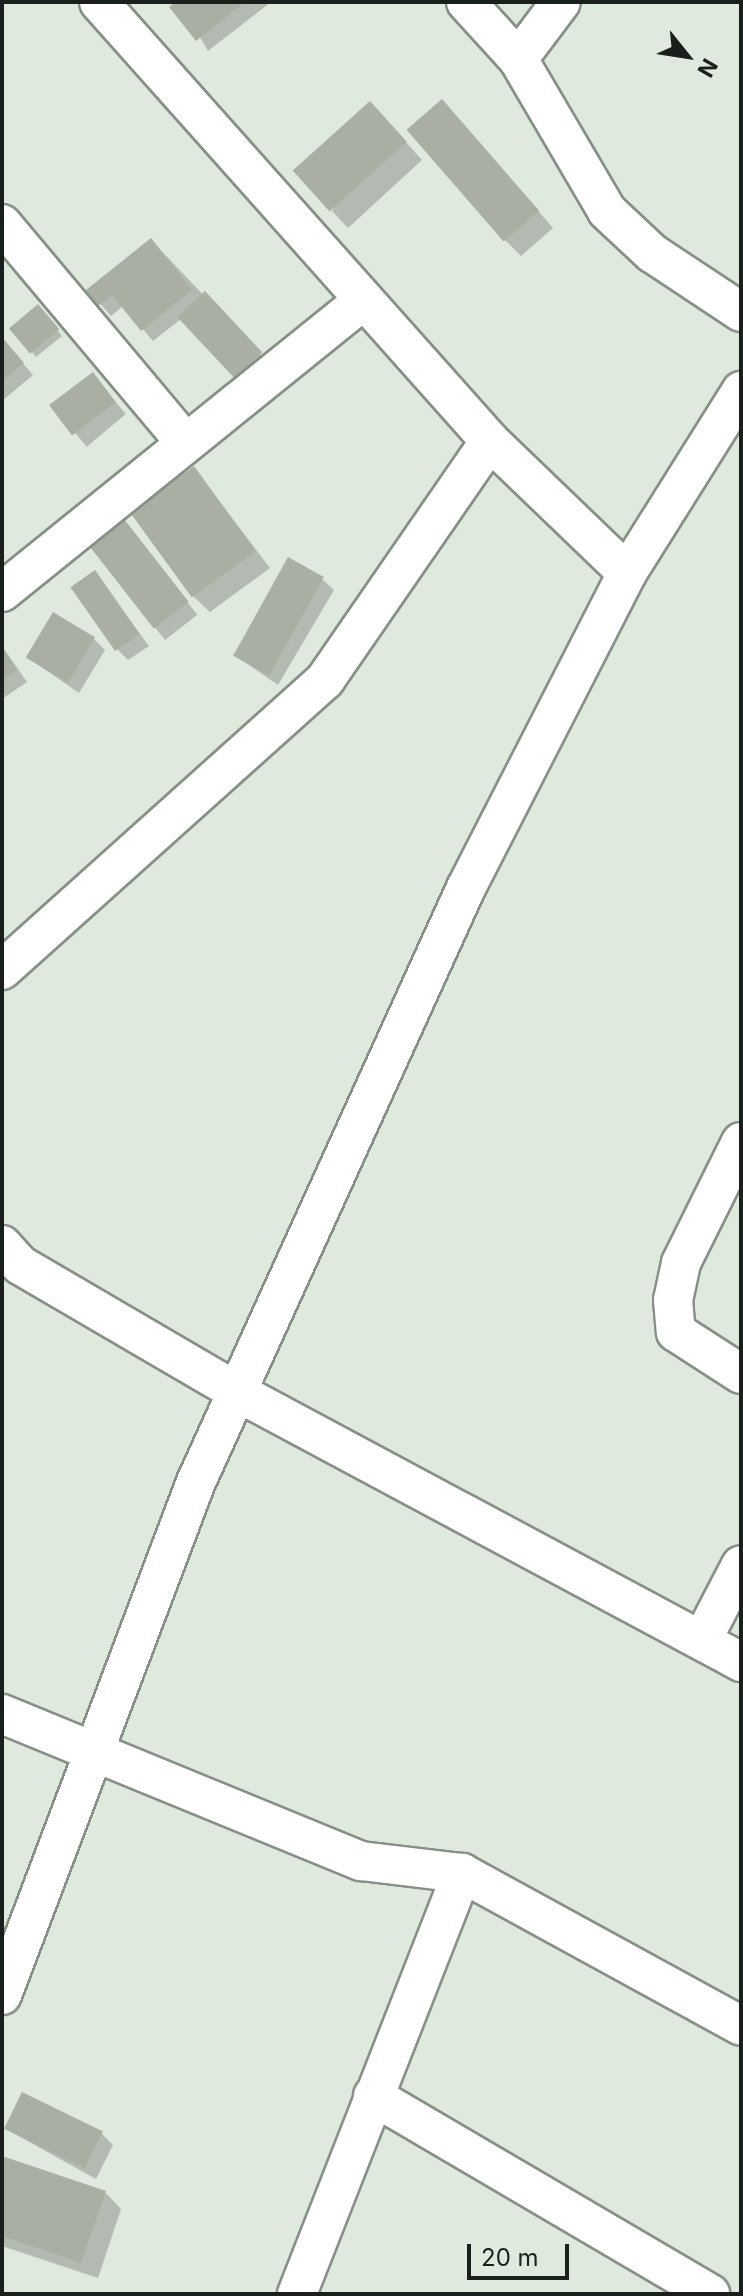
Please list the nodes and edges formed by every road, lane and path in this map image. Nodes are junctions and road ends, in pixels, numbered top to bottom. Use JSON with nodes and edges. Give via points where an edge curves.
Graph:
{"nodes":[{"id":1,"x":466,"y":2,"type":"edge"},
{"id":2,"x":561,"y":2,"type":"edge"},
{"id":3,"x":119,"y":9,"type":"edge"},
{"id":4,"x":518,"y":59,"type":"junction"},
{"id":5,"x":2,"y":224,"type":"edge"},
{"id":6,"x":364,"y":300,"type":"junction"},
{"id":7,"x":741,"y":312,"type":"edge"},
{"id":8,"x":741,"y":391,"type":"edge"},
{"id":9,"x":490,"y":441,"type":"junction"},
{"id":10,"x":186,"y":443,"type":"junction"},
{"id":11,"x":627,"y":573,"type":"junction"},
{"id":12,"x":6,"y":584,"type":"edge"},
{"id":13,"x":2,"y":970,"type":"edge"},
{"id":14,"x":741,"y":1142,"type":"edge"},
{"id":15,"x":2,"y":1245,"type":"edge"},
{"id":16,"x":741,"y":1374,"type":"edge"},
{"id":17,"x":239,"y":1393,"type":"junction"},
{"id":18,"x":741,"y":1565,"type":"edge"},
{"id":19,"x":703,"y":1638,"type":"junction"},
{"id":20,"x":741,"y":1662,"type":"edge"},
{"id":21,"x":2,"y":1714,"type":"edge"},
{"id":22,"x":94,"y":1748,"type":"junction"},
{"id":23,"x":462,"y":1873,"type":"junction"},
{"id":24,"x":2,"y":1995,"type":"edge"},
{"id":25,"x":741,"y":2026,"type":"edge"},
{"id":26,"x":373,"y":2096,"type":"junction"},
{"id":27,"x":297,"y":2294,"type":"edge"},
{"id":28,"x":710,"y":2294,"type":"edge"}],
"edges":[{"from":1,"to":4,"type":"street"},
{"from":2,"to":4,"type":"street"},
{"from":3,"to":6,"type":"street"},
{"from":4,"to":7,"type":"street","via":[[607,211],[652,253]]},
{"from":5,"to":10,"type":"street"},
{"from":6,"to":9,"type":"street"},
{"from":6,"to":10,"type":"street"},
{"from":8,"to":11,"type":"street"},
{"from":9,"to":11,"type":"street"},
{"from":9,"to":13,"type":"street","via":[[325,680]]},
{"from":10,"to":12,"type":"street"},
{"from":11,"to":17,"type":"street","via":[[466,888]]},
{"from":14,"to":16,"type":"street","via":[[681,1263],[673,1300],[676,1332]]},
{"from":15,"to":17,"type":"street","via":[[20,1265]]},
{"from":17,"to":19,"type":"street"},
{"from":17,"to":22,"type":"street"},
{"from":18,"to":19,"type":"street"},
{"from":19,"to":20,"type":"street"},
{"from":21,"to":22,"type":"street"},
{"from":22,"to":23,"type":"street","via":[[361,1861]]},
{"from":22,"to":24,"type":"street"},
{"from":23,"to":25,"type":"street"},
{"from":23,"to":26,"type":"street"},
{"from":26,"to":27,"type":"street"},
{"from":26,"to":28,"type":"street"}]}
